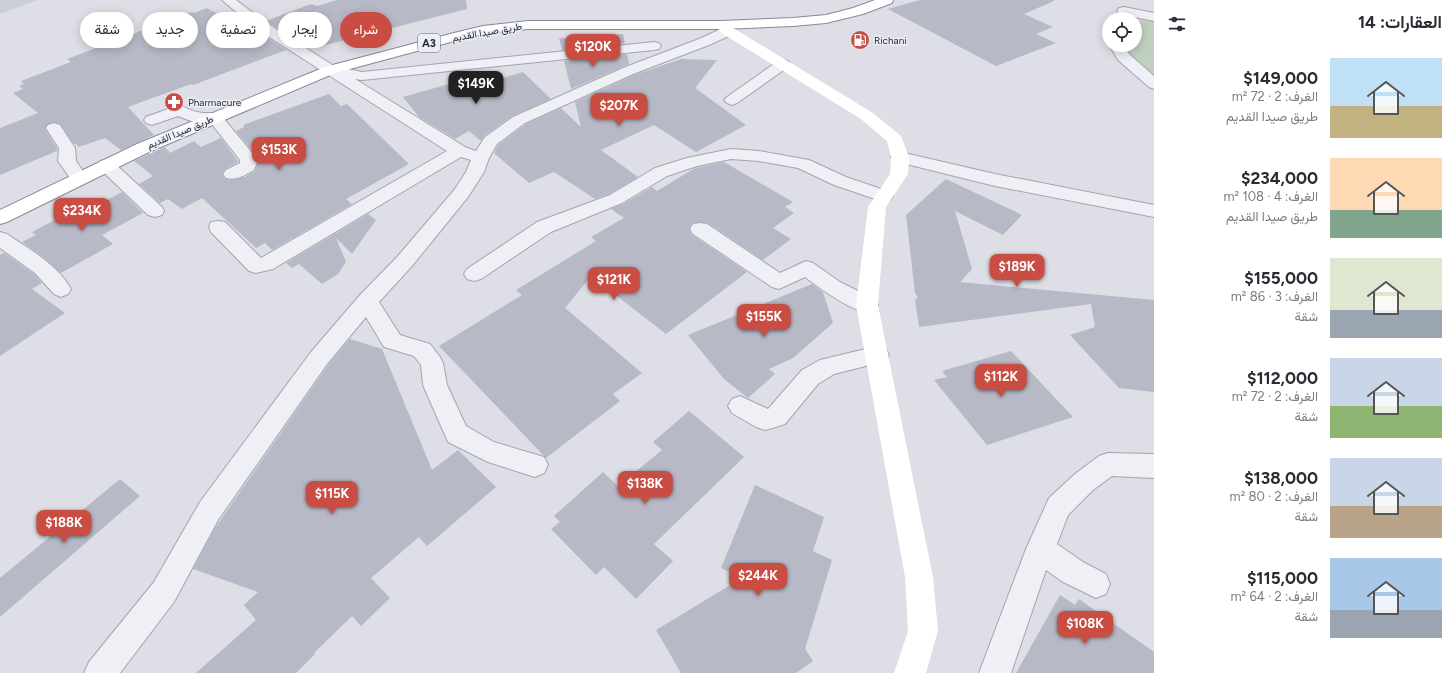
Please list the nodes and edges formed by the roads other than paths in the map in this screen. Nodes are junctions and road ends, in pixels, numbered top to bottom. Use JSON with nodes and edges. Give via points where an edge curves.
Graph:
{"nodes":[{"id":1,"x":228,"y":0,"type":"edge"},
{"id":2,"x":887,"y":0,"type":"edge"},
{"id":3,"x":1137,"y":0,"type":"edge"},
{"id":4,"x":1123,"y":12,"type":"edge"},
{"id":5,"x":1142,"y":16,"type":"edge"},
{"id":6,"x":1154,"y":17,"type":"edge"},
{"id":7,"x":725,"y":28,"type":"junction"},
{"id":8,"x":654,"y":46,"type":"dead end"},
{"id":9,"x":1120,"y":52,"type":"edge"},
{"id":10,"x":783,"y":64,"type":"junction"},
{"id":11,"x":330,"y":70,"type":"junction"},
{"id":12,"x":1154,"y":84,"type":"edge"},
{"id":13,"x":732,"y":100,"type":"dead end"},
{"id":14,"x":212,"y":118,"type":"junction"},
{"id":15,"x":152,"y":120,"type":"dead end"},
{"id":16,"x":54,"y":128,"type":"dead end"},
{"id":17,"x":469,"y":155,"type":"junction"},
{"id":18,"x":900,"y":158,"type":"junction"},
{"id":19,"x":106,"y":165,"type":"junction"},
{"id":20,"x":232,"y":174,"type":"dead end"},
{"id":21,"x":79,"y":178,"type":"junction"},
{"id":22,"x":884,"y":196,"type":"junction"},
{"id":23,"x":155,"y":211,"type":"dead end"},
{"id":24,"x":1154,"y":211,"type":"edge"},
{"id":25,"x":4,"y":213,"type":"edge"},
{"id":26,"x":218,"y":227,"type":"dead end"},
{"id":27,"x":700,"y":229,"type":"dead end"},
{"id":28,"x":0,"y":238,"type":"edge"},
{"id":29,"x":474,"y":274,"type":"dead end"},
{"id":30,"x":61,"y":289,"type":"dead end"},
{"id":31,"x":367,"y":301,"type":"junction"},
{"id":32,"x":868,"y":305,"type":"junction"},
{"id":33,"x":878,"y":355,"type":"junction"},
{"id":34,"x":740,"y":406,"type":"dead end"},
{"id":35,"x":535,"y":465,"type":"dead end"},
{"id":36,"x":1154,"y":466,"type":"edge"},
{"id":37,"x":1040,"y":549,"type":"junction"},
{"id":38,"x":1096,"y":584,"type":"dead end"},
{"id":39,"x":100,"y":673,"type":"edge"},
{"id":40,"x":910,"y":673,"type":"edge"},
{"id":41,"x":995,"y":673,"type":"edge"}],
"edges":[{"from":1,"to":11,"type":"street"},
{"from":2,"to":7,"type":"main road","name":"طريق صيدا القديم","number":"A3","via":[[858,12],[826,19]]},
{"from":3,"to":4,"type":"street"},
{"from":5,"to":6,"type":"street"},
{"from":7,"to":10,"type":"main road"},
{"from":7,"to":11,"type":"main road","name":"طريق صيدا القديم","number":"A3","via":[[558,24],[504,27],[454,37]]},
{"from":7,"to":17,"type":"street","via":[[519,120]]},
{"from":8,"to":11,"type":"street","via":[[362,76]]},
{"from":9,"to":12,"type":"street"},
{"from":10,"to":13,"type":"street"},
{"from":10,"to":18,"type":"main road","via":[[884,129],[895,140]]},
{"from":11,"to":14,"type":"main road","name":"طريق صيدا القديم","number":"A3"},
{"from":11,"to":17,"type":"street"},
{"from":14,"to":15,"type":"street","via":[[191,116],[179,110]]},
{"from":14,"to":19,"type":"main road","name":"طريق صيدا القديم","number":"A3"},
{"from":14,"to":20,"type":"street","via":[[249,160],[248,166]]},
{"from":16,"to":21,"type":"street","via":[[66,148],[67,161]]},
{"from":17,"to":26,"type":"street","via":[[266,264],[256,266]]},
{"from":17,"to":31,"type":"street","via":[[475,172],[462,193]]},
{"from":18,"to":22,"type":"main road","via":[[900,174]]},
{"from":18,"to":24,"type":"street","via":[[995,180]]},
{"from":19,"to":21,"type":"main road","name":"طريق صيدا القديم","number":"A3"},
{"from":19,"to":23,"type":"street"},
{"from":21,"to":25,"type":"main road","name":"طريق صيدا القديم","number":"A3"},
{"from":22,"to":29,"type":"street","via":[[840,181],[803,164],[731,154],[661,172],[616,199],[544,227]]},
{"from":22,"to":32,"type":"main road","via":[[877,207]]},
{"from":27,"to":32,"type":"street","via":[[779,282],[806,268],[833,287]]},
{"from":28,"to":30,"type":"street","via":[[42,268]]},
{"from":31,"to":35,"type":"street","via":[[392,341],[422,350],[432,363],[435,385],[457,434],[488,451]]},
{"from":31,"to":39,"type":"street","via":[[319,358],[209,511],[164,592]]},
{"from":32,"to":33,"type":"main road"},
{"from":33,"to":34,"type":"street","via":[[828,366],[810,377],[776,417],[765,420]]},
{"from":33,"to":40,"type":"main road","via":[[919,577],[923,631]]},
{"from":36,"to":37,"type":"street","via":[[1108,464],[1084,482],[1058,507]]},
{"from":37,"to":38,"type":"street","via":[[1072,572]]},
{"from":37,"to":41,"type":"street"}]}
